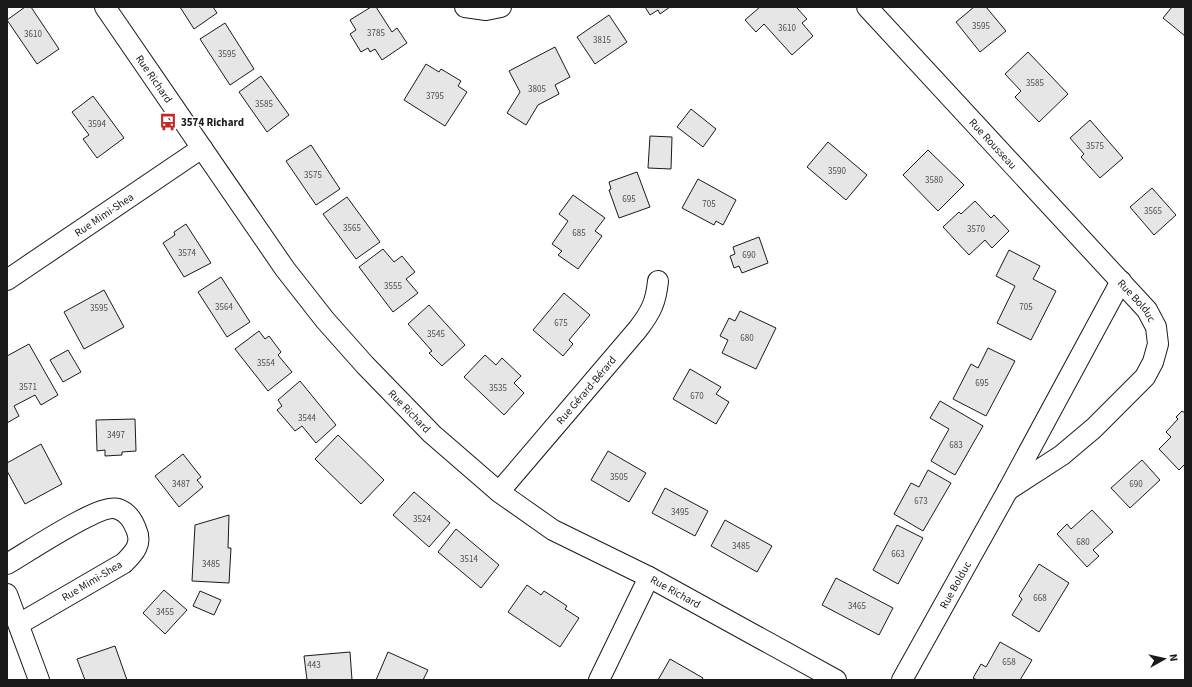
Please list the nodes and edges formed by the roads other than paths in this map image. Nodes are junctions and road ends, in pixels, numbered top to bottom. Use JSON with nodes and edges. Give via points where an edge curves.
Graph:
{"nodes":[{"id":1,"x":105,"y":7,"type":"edge"},
{"id":2,"x":465,"y":7,"type":"edge"},
{"id":3,"x":501,"y":7,"type":"edge"},
{"id":4,"x":867,"y":7,"type":"edge"},
{"id":5,"x":202,"y":148,"type":"junction"},
{"id":6,"x":7,"y":280,"type":"edge"},
{"id":7,"x":658,"y":281,"type":"dead end"},
{"id":8,"x":1121,"y":281,"type":"junction"},
{"id":9,"x":1008,"y":490,"type":"junction"},
{"id":10,"x":499,"y":492,"type":"junction"},
{"id":11,"x":7,"y":564,"type":"edge"},
{"id":12,"x":649,"y":577,"type":"junction"},
{"id":13,"x":7,"y":594,"type":"edge"},
{"id":14,"x":19,"y":624,"type":"junction"},
{"id":15,"x":40,"y":680,"type":"edge"},
{"id":16,"x":599,"y":680,"type":"edge"},
{"id":17,"x":836,"y":680,"type":"edge"},
{"id":18,"x":902,"y":680,"type":"edge"}],
"edges":[{"from":1,"to":5,"type":"street","name":"Rue Richard"},
{"from":2,"to":3,"type":"street","via":[[473,10]]},
{"from":4,"to":8,"type":"street","name":"Rue Rousseau"},
{"from":5,"to":6,"type":"street","name":"Rue Mimi-Shea"},
{"from":5,"to":10,"type":"street","name":"Rue Richard","via":[[285,269],[325,320],[432,434]]},
{"from":7,"to":10,"type":"street","name":"Rue Gérard-Bérard","via":[[656,300],[642,325]]},
{"from":8,"to":9,"type":"street","name":"Rue Bolduc"},
{"from":8,"to":9,"type":"street","name":"Rue Bolduc","via":[[1147,310],[1156,327],[1158,344],[1153,362],[1144,377],[1094,428],[1062,455]]},
{"from":9,"to":18,"type":"street","name":"Rue Bolduc"},
{"from":10,"to":12,"type":"street","name":"Rue Richard","via":[[553,530]]},
{"from":11,"to":14,"type":"street","name":"Rue Mimi-Shea","via":[[104,509],[118,509],[130,518],[137,530],[139,543],[124,563]]},
{"from":12,"to":16,"type":"street"},
{"from":12,"to":17,"type":"street","name":"Rue Richard"},
{"from":13,"to":14,"type":"street"},
{"from":14,"to":15,"type":"street"}]}
